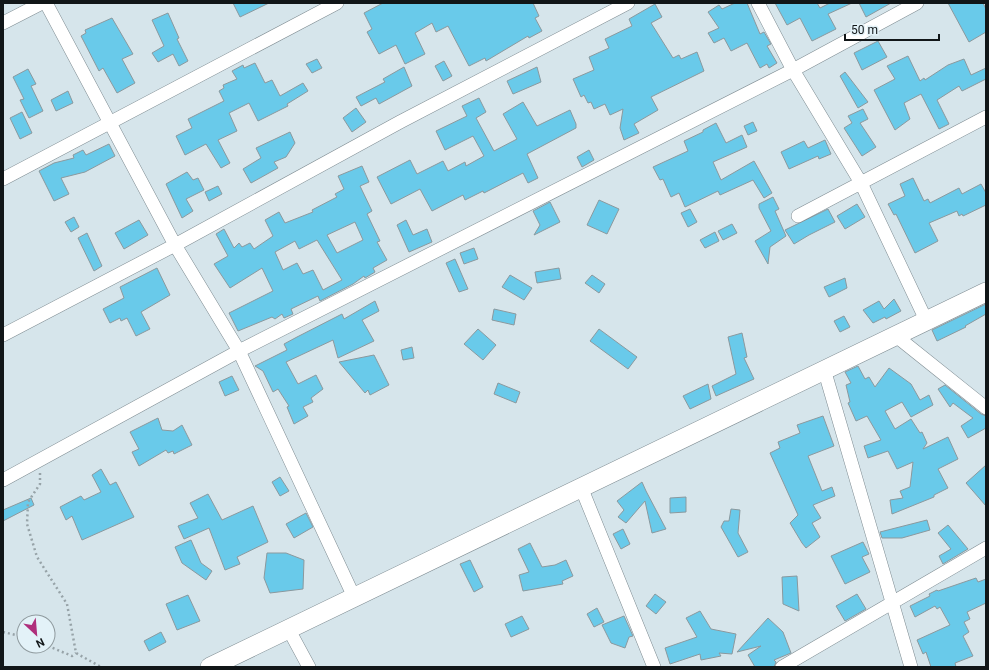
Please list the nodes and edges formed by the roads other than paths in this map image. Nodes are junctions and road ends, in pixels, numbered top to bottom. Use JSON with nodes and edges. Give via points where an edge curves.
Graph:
{"nodes":[{"id":1,"x":42,"y":3,"type":"edge"},
{"id":2,"x":46,"y":3,"type":"edge"},
{"id":3,"x":337,"y":3,"type":"edge"},
{"id":4,"x":628,"y":3,"type":"edge"},
{"id":5,"x":758,"y":3,"type":"edge"},
{"id":6,"x":917,"y":3,"type":"edge"},
{"id":7,"x":3,"y":23,"type":"edge"},
{"id":8,"x":793,"y":70,"type":"junction"},
{"id":9,"x":986,"y":117,"type":"edge"},
{"id":10,"x":109,"y":122,"type":"junction"},
{"id":11,"x":3,"y":179,"type":"edge"},
{"id":12,"x":861,"y":183,"type":"junction"},
{"id":13,"x":798,"y":216,"type":"dead end"},
{"id":14,"x":175,"y":245,"type":"junction"},
{"id":15,"x":986,"y":292,"type":"edge"},
{"id":16,"x":926,"y":320,"type":"junction"},
{"id":17,"x":3,"y":335,"type":"edge"},
{"id":18,"x":896,"y":336,"type":"junction"},
{"id":19,"x":239,"y":352,"type":"junction"},
{"id":20,"x":824,"y":369,"type":"junction"},
{"id":21,"x":986,"y":408,"type":"edge"},
{"id":22,"x":3,"y":480,"type":"edge"},
{"id":23,"x":581,"y":487,"type":"junction"},
{"id":24,"x":986,"y":548,"type":"edge"},
{"id":25,"x":354,"y":597,"type":"junction"},
{"id":26,"x":893,"y":603,"type":"junction"},
{"id":27,"x":289,"y":630,"type":"junction"},
{"id":28,"x":210,"y":667,"type":"edge"},
{"id":29,"x":309,"y":667,"type":"edge"},
{"id":30,"x":654,"y":667,"type":"edge"},
{"id":31,"x":782,"y":667,"type":"edge"},
{"id":32,"x":911,"y":667,"type":"edge"}],
"edges":[{"from":1,"to":7,"type":"street"},
{"from":2,"to":10,"type":"street"},
{"from":3,"to":10,"type":"street"},
{"from":4,"to":14,"type":"street","via":[[400,122]]},
{"from":5,"to":8,"type":"street"},
{"from":6,"to":8,"type":"street"},
{"from":8,"to":12,"type":"street"},
{"from":8,"to":19,"type":"street"},
{"from":9,"to":12,"type":"street"},
{"from":10,"to":11,"type":"street"},
{"from":10,"to":14,"type":"street"},
{"from":12,"to":13,"type":"street"},
{"from":12,"to":16,"type":"street"},
{"from":14,"to":17,"type":"street"},
{"from":14,"to":19,"type":"street"},
{"from":15,"to":16,"type":"main road"},
{"from":16,"to":18,"type":"main road"},
{"from":18,"to":20,"type":"main road"},
{"from":18,"to":21,"type":"street"},
{"from":19,"to":22,"type":"street"},
{"from":19,"to":25,"type":"street"},
{"from":20,"to":23,"type":"main road"},
{"from":20,"to":26,"type":"street"},
{"from":23,"to":25,"type":"main road"},
{"from":23,"to":30,"type":"street"},
{"from":24,"to":26,"type":"street"},
{"from":25,"to":27,"type":"main road"},
{"from":26,"to":31,"type":"street"},
{"from":26,"to":32,"type":"street"},
{"from":27,"to":28,"type":"main road"},
{"from":27,"to":29,"type":"street"}]}
